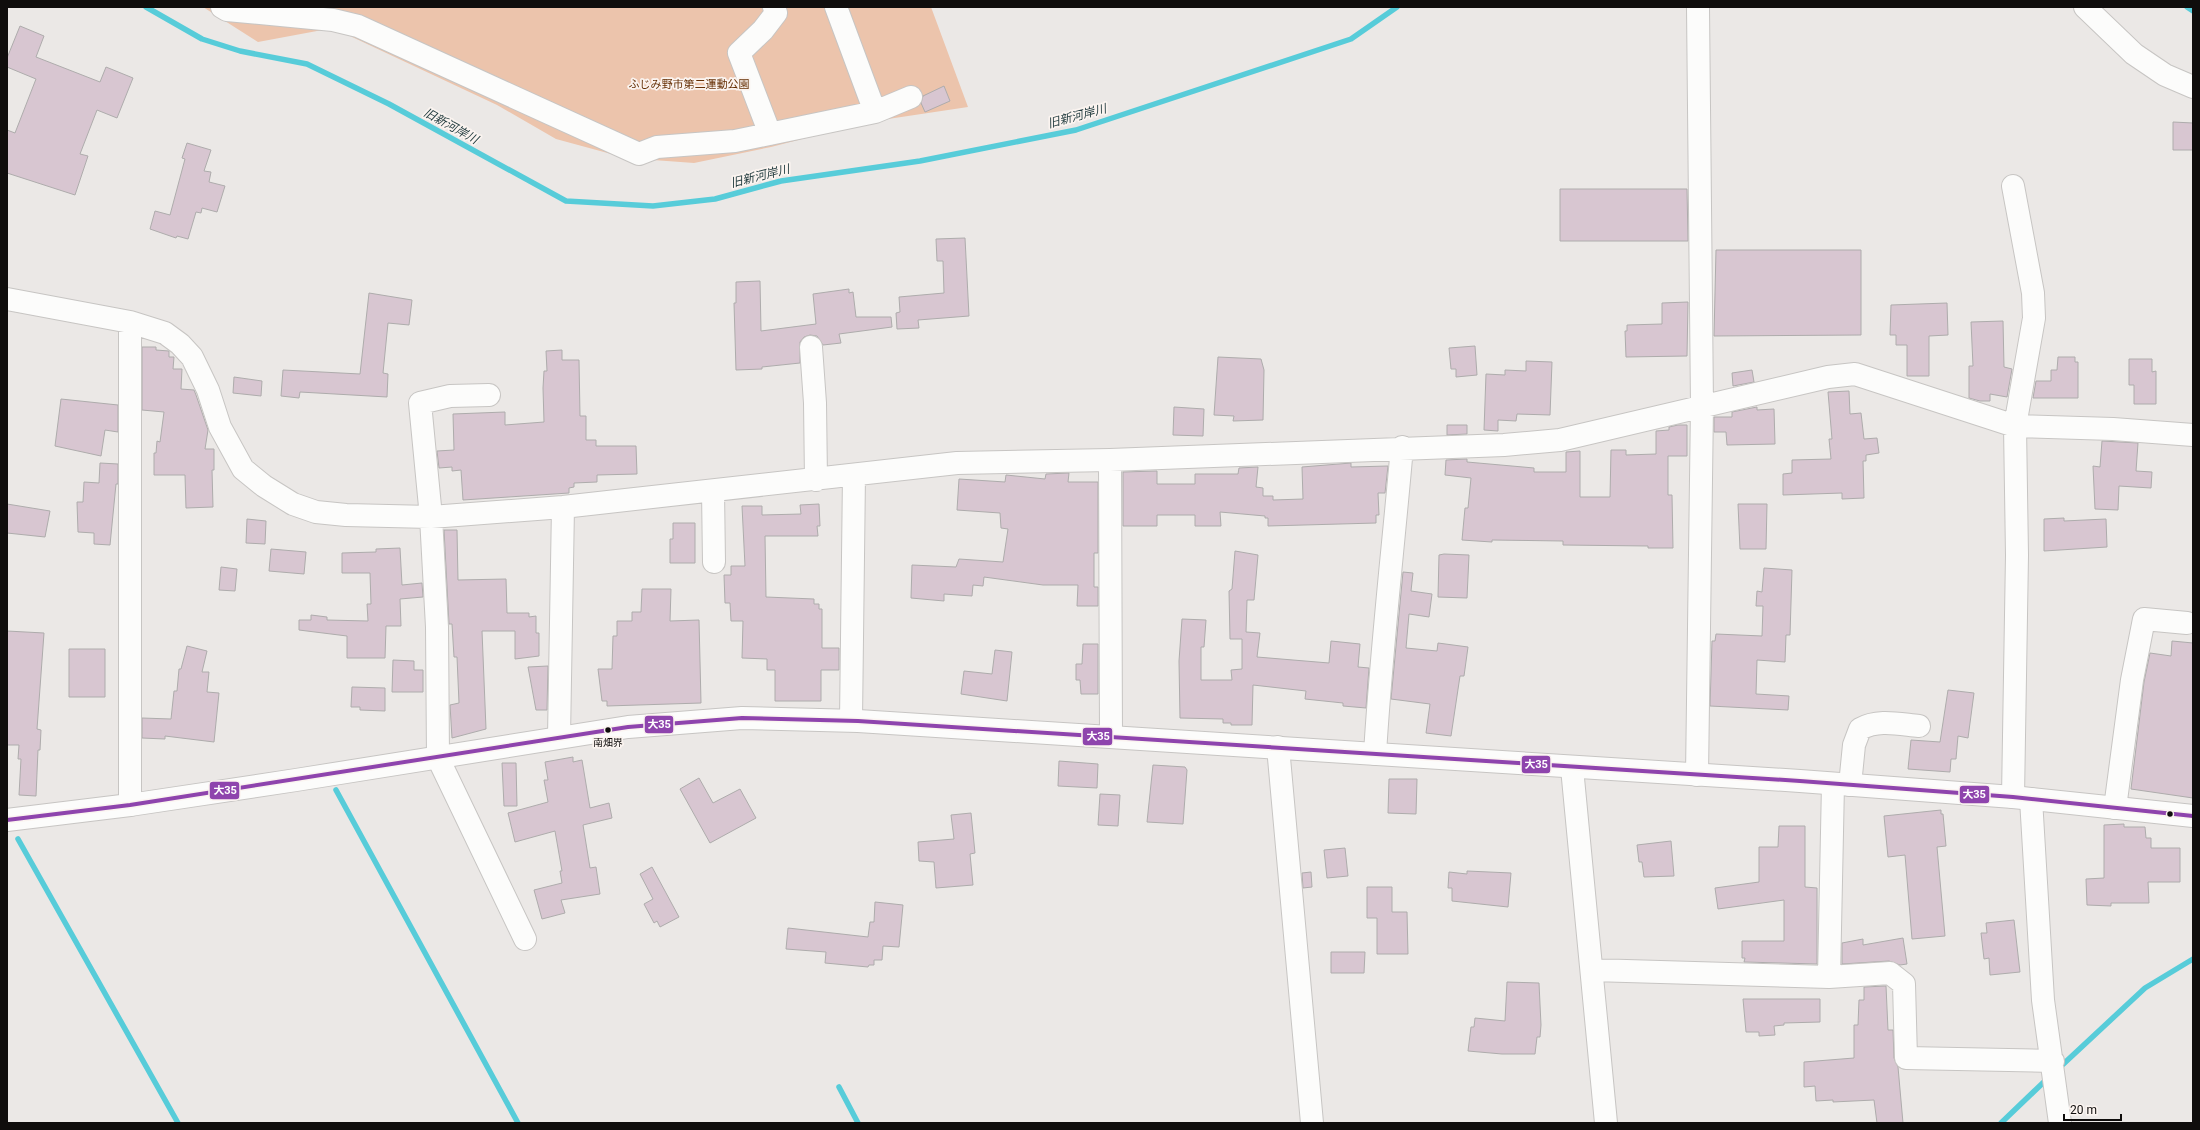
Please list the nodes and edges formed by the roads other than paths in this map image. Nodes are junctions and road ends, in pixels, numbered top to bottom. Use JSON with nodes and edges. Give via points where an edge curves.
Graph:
{"nodes":[{"id":1,"x":222,"y":7,"type":"edge"},
{"id":2,"x":774,"y":7,"type":"edge"},
{"id":3,"x":836,"y":7,"type":"edge"},
{"id":4,"x":1698,"y":7,"type":"edge"},
{"id":5,"x":2085,"y":7,"type":"edge"},
{"id":6,"x":257,"y":10,"type":"edge"},
{"id":7,"x":336,"y":14,"type":"edge"},
{"id":8,"x":2193,"y":87,"type":"edge"},
{"id":9,"x":911,"y":98,"type":"dead end"},
{"id":10,"x":875,"y":112,"type":"junction"},
{"id":11,"x":770,"y":134,"type":"junction"},
{"id":12,"x":2013,"y":186,"type":"dead end"},
{"id":13,"x":7,"y":299,"type":"edge"},
{"id":14,"x":130,"y":322,"type":"junction"},
{"id":15,"x":811,"y":347,"type":"dead end"},
{"id":16,"x":489,"y":395,"type":"dead end"},
{"id":17,"x":1702,"y":406,"type":"junction"},
{"id":18,"x":2015,"y":426,"type":"junction"},
{"id":19,"x":2193,"y":435,"type":"edge"},
{"id":20,"x":1402,"y":447,"type":"junction"},
{"id":21,"x":1110,"y":460,"type":"junction"},
{"id":22,"x":854,"y":475,"type":"junction"},
{"id":23,"x":816,"y":480,"type":"junction"},
{"id":24,"x":713,"y":491,"type":"junction"},
{"id":25,"x":562,"y":507,"type":"junction"},
{"id":26,"x":431,"y":517,"type":"junction"},
{"id":27,"x":714,"y":562,"type":"dead end"},
{"id":28,"x":2187,"y":623,"type":"dead end"},
{"id":29,"x":851,"y":720,"type":"junction"},
{"id":30,"x":1918,"y":726,"type":"dead end"},
{"id":31,"x":1111,"y":736,"type":"junction"},
{"id":32,"x":559,"y":737,"type":"junction"},
{"id":33,"x":1278,"y":747,"type":"junction"},
{"id":34,"x":1375,"y":754,"type":"junction"},
{"id":35,"x":438,"y":758,"type":"junction"},
{"id":36,"x":1572,"y":768,"type":"junction"},
{"id":37,"x":1697,"y":775,"type":"junction"},
{"id":38,"x":1842,"y":785,"type":"junction"},
{"id":39,"x":2022,"y":798,"type":"junction"},
{"id":40,"x":130,"y":805,"type":"junction"},
{"id":41,"x":2115,"y":808,"type":"junction"},
{"id":42,"x":2193,"y":816,"type":"edge"},
{"id":43,"x":7,"y":820,"type":"edge"},
{"id":44,"x":525,"y":940,"type":"dead end"},
{"id":45,"x":1592,"y":970,"type":"junction"},
{"id":46,"x":1830,"y":977,"type":"junction"},
{"id":47,"x":2053,"y":1061,"type":"junction"},
{"id":48,"x":1312,"y":1123,"type":"edge"},
{"id":49,"x":1606,"y":1123,"type":"edge"},
{"id":50,"x":2060,"y":1123,"type":"edge"}],
"edges":[{"from":1,"to":6,"type":"street","via":[[227,10]]},
{"from":2,"to":11,"type":"street","via":[[776,13],[763,30],[739,52]]},
{"from":3,"to":10,"type":"street"},
{"from":4,"to":17,"type":"street"},
{"from":5,"to":8,"type":"street","via":[[2134,54],[2166,75]]},
{"from":6,"to":7,"type":"street"},
{"from":7,"to":11,"type":"street","via":[[639,154],[657,147],[735,142]]},
{"from":9,"to":10,"type":"street"},
{"from":10,"to":11,"type":"street"},
{"from":12,"to":18,"type":"street","via":[[2033,293],[2034,318]]},
{"from":13,"to":14,"type":"street"},
{"from":14,"to":26,"type":"street","via":[[165,333],[192,357],[208,390],[220,427],[243,469],[264,486],[293,504],[316,512]]},
{"from":14,"to":40,"type":"street"},
{"from":15,"to":23,"type":"street"},
{"from":16,"to":26,"type":"street","via":[[450,396],[420,403]]},
{"from":17,"to":18,"type":"street","via":[[1828,377],[1855,374]]},
{"from":17,"to":20,"type":"street","via":[[1560,440],[1504,445]]},
{"from":17,"to":37,"type":"street"},
{"from":18,"to":19,"type":"street"},
{"from":18,"to":39,"type":"street"},
{"from":20,"to":21,"type":"street"},
{"from":20,"to":34,"type":"street","via":[[1390,590],[1381,655]]},
{"from":21,"to":22,"type":"street","via":[[957,463]]},
{"from":21,"to":31,"type":"street"},
{"from":22,"to":23,"type":"street"},
{"from":22,"to":29,"type":"street"},
{"from":23,"to":24,"type":"street"},
{"from":24,"to":25,"type":"street"},
{"from":24,"to":27,"type":"street"},
{"from":25,"to":26,"type":"street"},
{"from":25,"to":32,"type":"street"},
{"from":26,"to":35,"type":"street","via":[[437,627]]},
{"from":28,"to":41,"type":"street","via":[[2144,619],[2132,680]]},
{"from":29,"to":31,"type":"street"},
{"from":29,"to":32,"type":"street","via":[[742,718],[628,727]]},
{"from":30,"to":38,"type":"street","via":[[1883,722],[1870,723],[1860,729]]},
{"from":31,"to":33,"type":"street"},
{"from":32,"to":35,"type":"street"},
{"from":33,"to":34,"type":"street"},
{"from":33,"to":48,"type":"street"},
{"from":34,"to":36,"type":"street"},
{"from":35,"to":40,"type":"street"},
{"from":35,"to":44,"type":"street"},
{"from":36,"to":37,"type":"street"},
{"from":36,"to":45,"type":"street"},
{"from":37,"to":38,"type":"street"},
{"from":38,"to":39,"type":"street"},
{"from":38,"to":46,"type":"street"},
{"from":39,"to":41,"type":"street"},
{"from":39,"to":47,"type":"street","via":[[2042,1000]]},
{"from":40,"to":43,"type":"street"},
{"from":41,"to":42,"type":"street"},
{"from":45,"to":46,"type":"street"},
{"from":45,"to":49,"type":"street"},
{"from":46,"to":47,"type":"street","via":[[1890,973],[1904,984],[1906,1058]]},
{"from":47,"to":50,"type":"street"}]}
